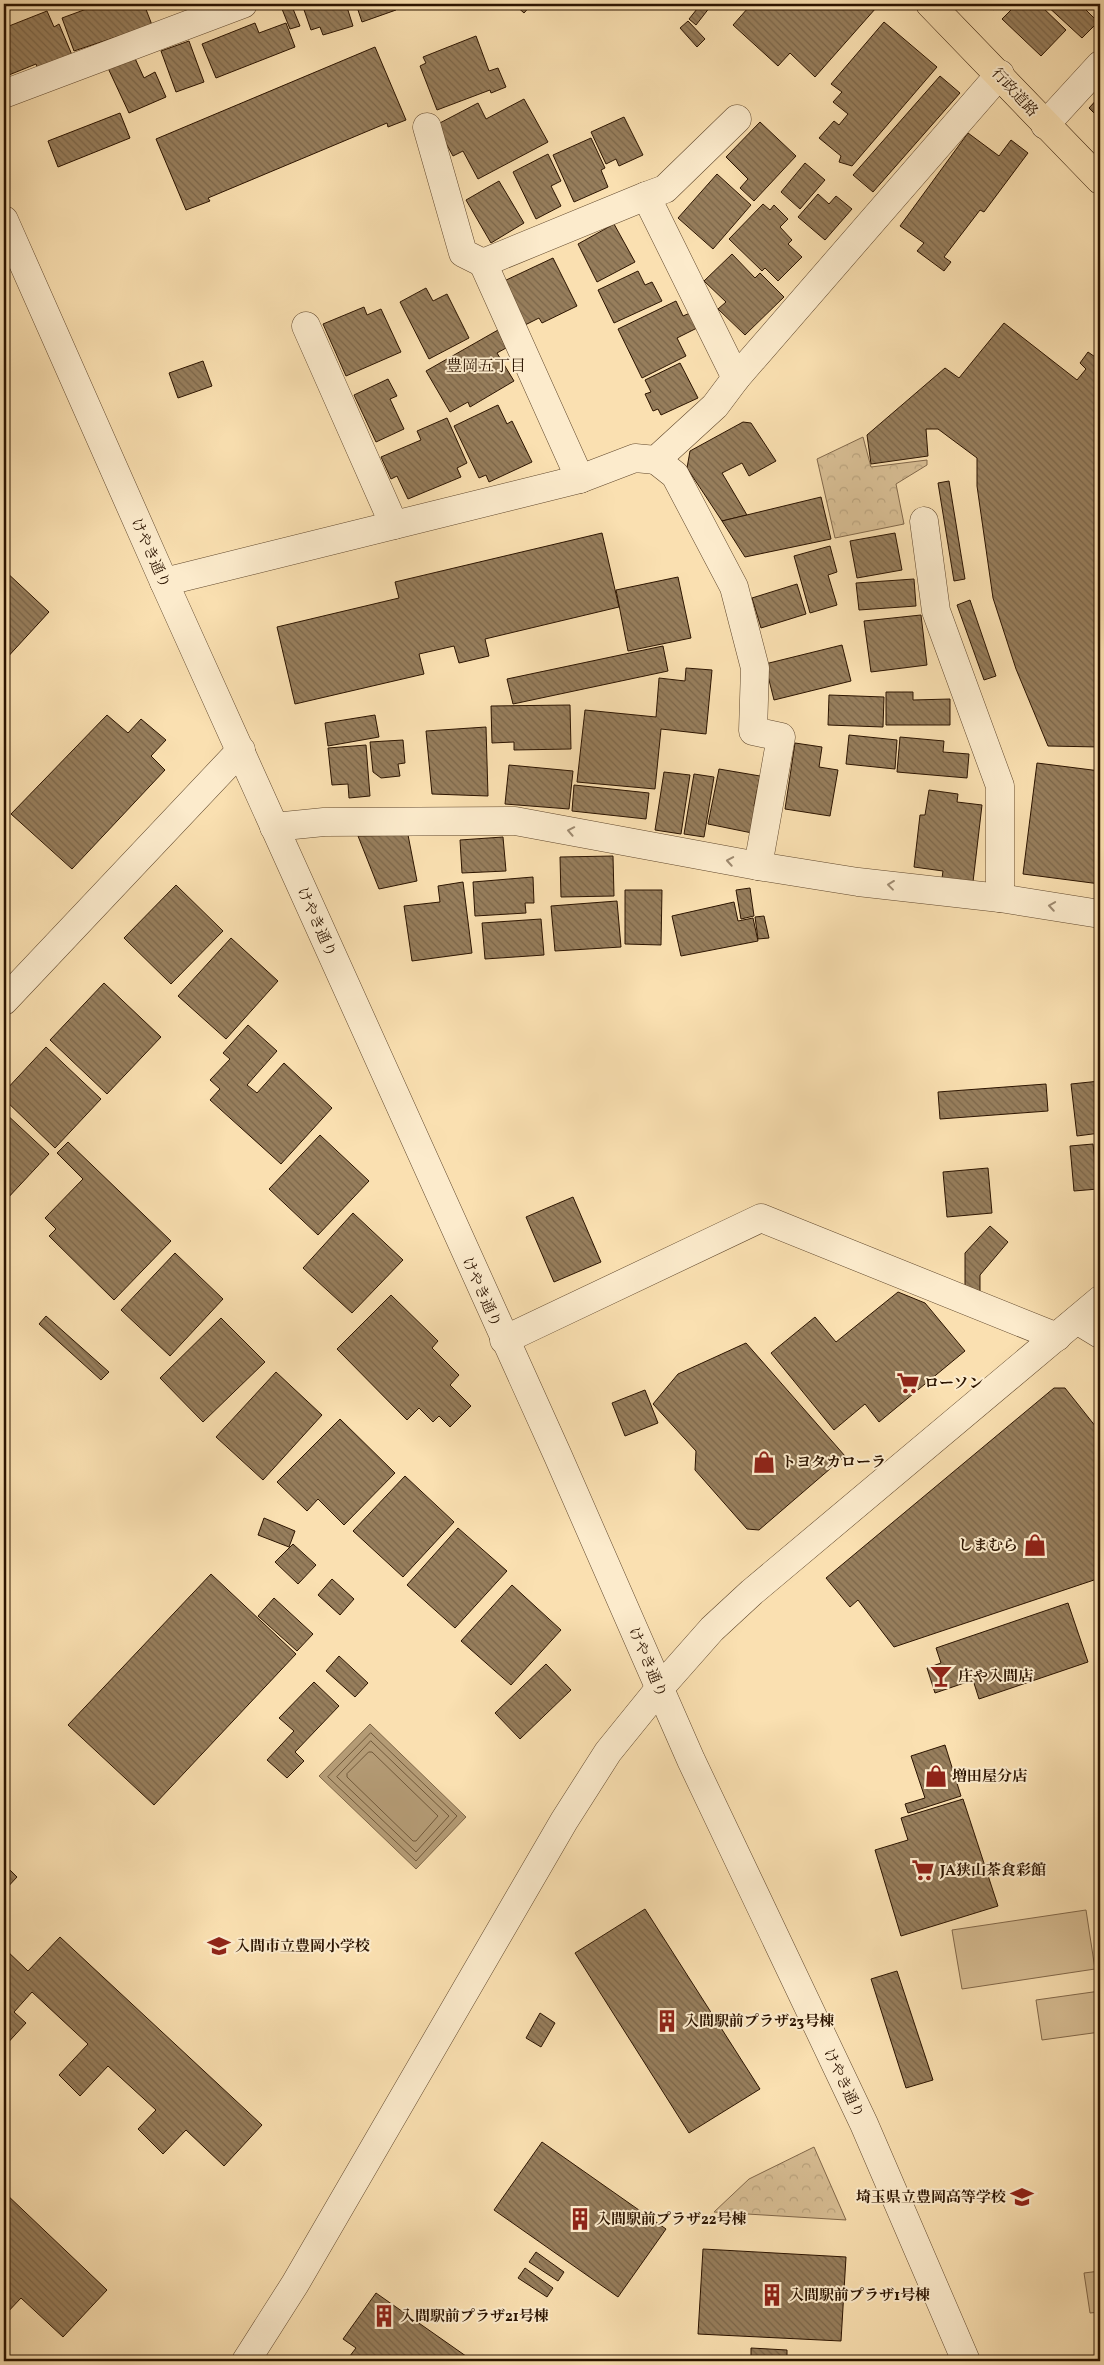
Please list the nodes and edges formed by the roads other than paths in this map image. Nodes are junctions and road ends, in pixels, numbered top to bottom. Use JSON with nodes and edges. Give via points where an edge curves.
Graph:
{"nodes":[{"id":1,"x":243,"y":4,"type":"edge"},
{"id":2,"x":930,"y":4,"type":"edge"},
{"id":3,"x":1100,"y":65,"type":"edge"},
{"id":4,"x":1000,"y":74,"type":"junction"},
{"id":5,"x":4,"y":94,"type":"edge"},
{"id":6,"x":737,"y":120,"type":"dead end"},
{"id":7,"x":1045,"y":125,"type":"junction"},
{"id":8,"x":427,"y":128,"type":"dead end"},
{"id":9,"x":1100,"y":180,"type":"edge"},
{"id":10,"x":646,"y":196,"type":"junction"},
{"id":11,"x":4,"y":220,"type":"edge"},
{"id":12,"x":483,"y":263,"type":"junction"},
{"id":13,"x":306,"y":326,"type":"dead end"},
{"id":14,"x":736,"y":378,"type":"junction"},
{"id":15,"x":656,"y":460,"type":"junction"},
{"id":16,"x":580,"y":479,"type":"junction"},
{"id":17,"x":924,"y":521,"type":"dead end"},
{"id":18,"x":394,"y":525,"type":"junction"},
{"id":19,"x":164,"y":582,"type":"junction"},
{"id":20,"x":241,"y":750,"type":"junction"},
{"id":21,"x":274,"y":827,"type":"junction"},
{"id":22,"x":758,"y":866,"type":"junction"},
{"id":23,"x":1000,"y":898,"type":"junction"},
{"id":24,"x":1100,"y":914,"type":"edge"},
{"id":25,"x":4,"y":1001,"type":"edge"},
{"id":26,"x":1100,"y":1300,"type":"edge"},
{"id":27,"x":1067,"y":1328,"type":"junction"},
{"id":28,"x":1100,"y":1334,"type":"edge"},
{"id":29,"x":504,"y":1340,"type":"junction"},
{"id":30,"x":659,"y":1689,"type":"junction"},
{"id":31,"x":246,"y":2361,"type":"edge"},
{"id":32,"x":966,"y":2361,"type":"edge"}],
"edges":[{"from":1,"to":5,"type":"street"},
{"from":2,"to":4,"type":"highway","name":"行政道路"},
{"from":3,"to":7,"type":"street"},
{"from":4,"to":7,"type":"highway","name":"行政道路"},
{"from":4,"to":14,"type":"street"},
{"from":6,"to":10,"type":"street","via":[[665,189]]},
{"from":7,"to":9,"type":"highway","name":"行政道路"},
{"from":8,"to":12,"type":"street","via":[[463,253]]},
{"from":10,"to":12,"type":"street"},
{"from":10,"to":14,"type":"street"},
{"from":11,"to":19,"type":"street","name":"けやき通り"},
{"from":12,"to":16,"type":"street"},
{"from":13,"to":18,"type":"street"},
{"from":14,"to":15,"type":"street","via":[[715,406]]},
{"from":15,"to":16,"type":"street","via":[[635,458]]},
{"from":15,"to":22,"type":"street","via":[[675,476],[734,587],[755,668],[753,731],[781,737]]},
{"from":16,"to":18,"type":"street"},
{"from":17,"to":23,"type":"street","via":[[936,611],[1000,786]]},
{"from":18,"to":19,"type":"street"},
{"from":19,"to":20,"type":"street","name":"けやき通り"},
{"from":20,"to":21,"type":"street","name":"けやき通り"},
{"from":20,"to":25,"type":"street"},
{"from":22,"to":21,"type":"street","one_way":true,"via":[[515,820],[324,822]]},
{"from":21,"to":29,"type":"street","name":"けやき通り"},
{"from":23,"to":22,"type":"street","one_way":true,"via":[[858,882]]},
{"from":24,"to":23,"type":"street","one_way":true},
{"from":26,"to":27,"type":"street"},
{"from":27,"to":28,"type":"street"},
{"from":27,"to":29,"type":"street","via":[[761,1218]]},
{"from":27,"to":30,"type":"street","via":[[752,1592],[712,1629]]},
{"from":29,"to":30,"type":"street","name":"けやき通り"},
{"from":30,"to":31,"type":"street","via":[[608,1752],[564,1821],[295,2284]]},
{"from":30,"to":32,"type":"street","name":"けやき通り","via":[[864,2124]]}]}
